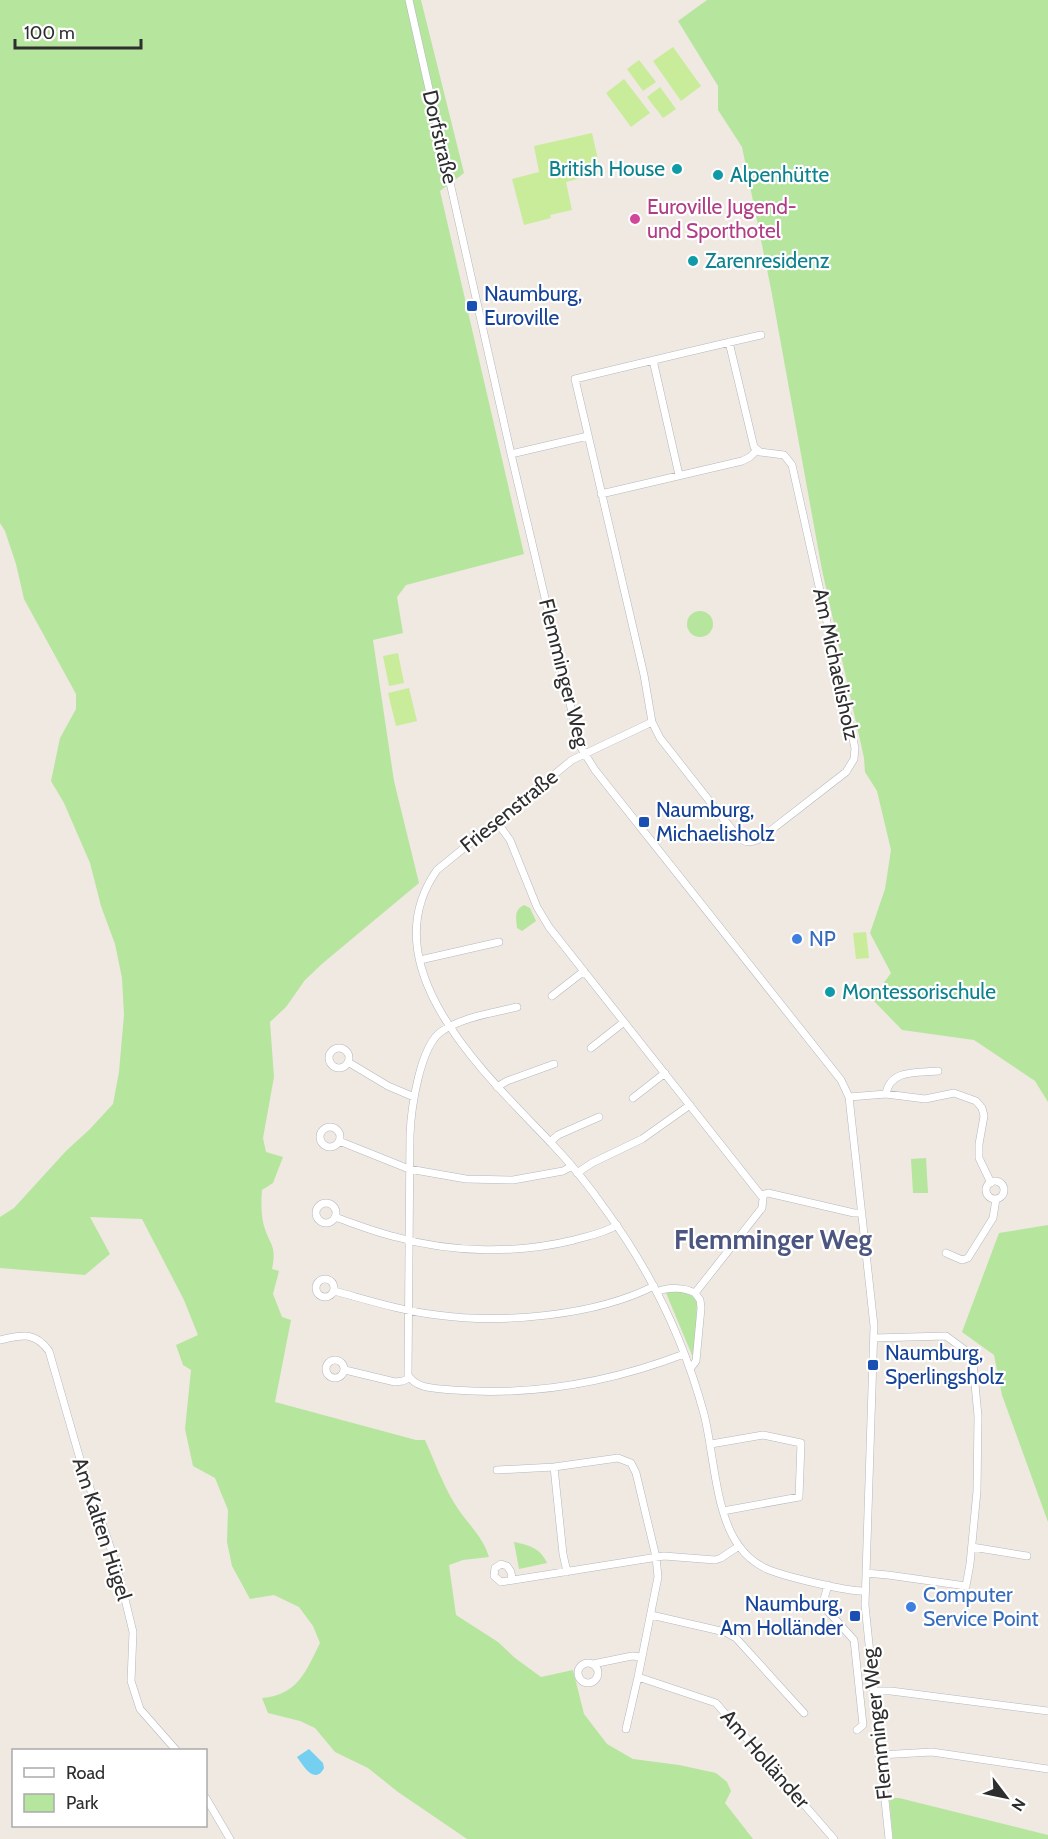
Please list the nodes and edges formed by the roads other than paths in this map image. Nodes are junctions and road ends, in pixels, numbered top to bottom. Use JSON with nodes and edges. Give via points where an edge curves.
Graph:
{"nodes":[{"id":1,"x":409,"y":0,"type":"edge"},
{"id":2,"x":471,"y":274,"type":"joint"},
{"id":3,"x":761,"y":335,"type":"dead end"},
{"id":4,"x":729,"y":342,"type":"junction"},
{"id":5,"x":653,"y":360,"type":"junction"},
{"id":6,"x":588,"y":436,"type":"junction"},
{"id":7,"x":756,"y":451,"type":"junction"},
{"id":8,"x":511,"y":454,"type":"junction"},
{"id":9,"x":679,"y":475,"type":"junction"},
{"id":10,"x":601,"y":494,"type":"junction"},
{"id":11,"x":652,"y":722,"type":"junction"},
{"id":12,"x":584,"y":754,"type":"junction"},
{"id":13,"x":496,"y":821,"type":"junction"},
{"id":14,"x":500,"y":942,"type":"dead end"},
{"id":15,"x":420,"y":960,"type":"junction"},
{"id":16,"x":584,"y":971,"type":"junction"},
{"id":17,"x":552,"y":996,"type":"dead end"},
{"id":18,"x":517,"y":1007,"type":"dead end"},
{"id":19,"x":624,"y":1022,"type":"junction"},
{"id":20,"x":451,"y":1027,"type":"junction"},
{"id":21,"x":591,"y":1048,"type":"dead end"},
{"id":22,"x":348,"y":1062,"type":"dead end"},
{"id":23,"x":554,"y":1064,"type":"dead end"},
{"id":24,"x":938,"y":1071,"type":"dead end"},
{"id":25,"x":664,"y":1073,"type":"junction"},
{"id":26,"x":497,"y":1087,"type":"junction"},
{"id":27,"x":886,"y":1094,"type":"junction"},
{"id":28,"x":414,"y":1097,"type":"junction"},
{"id":29,"x":849,"y":1097,"type":"junction"},
{"id":30,"x":633,"y":1098,"type":"dead end"},
{"id":31,"x":690,"y":1105,"type":"junction"},
{"id":32,"x":599,"y":1117,"type":"dead end"},
{"id":33,"x":339,"y":1141,"type":"dead end"},
{"id":34,"x":550,"y":1142,"type":"junction"},
{"id":35,"x":572,"y":1166,"type":"junction"},
{"id":36,"x":409,"y":1169,"type":"junction"},
{"id":37,"x":578,"y":1173,"type":"junction"},
{"id":38,"x":990,"y":1183,"type":"junction"},
{"id":39,"x":762,"y":1195,"type":"junction"},
{"id":40,"x":996,"y":1199,"type":"junction"},
{"id":41,"x":862,"y":1213,"type":"junction"},
{"id":42,"x":335,"y":1217,"type":"dead end"},
{"id":43,"x":617,"y":1225,"type":"junction"},
{"id":44,"x":408,"y":1240,"type":"junction"},
{"id":45,"x":946,"y":1253,"type":"dead end"},
{"id":46,"x":655,"y":1289,"type":"junction"},
{"id":47,"x":334,"y":1291,"type":"dead end"},
{"id":48,"x":695,"y":1293,"type":"junction"},
{"id":49,"x":407,"y":1310,"type":"junction"},
{"id":50,"x":874,"y":1338,"type":"junction"},
{"id":51,"x":0,"y":1340,"type":"edge"},
{"id":52,"x":684,"y":1354,"type":"junction"},
{"id":53,"x":690,"y":1369,"type":"junction"},
{"id":54,"x":345,"y":1370,"type":"dead end"},
{"id":55,"x":409,"y":1378,"type":"junction"},
{"id":56,"x":711,"y":1444,"type":"junction"},
{"id":57,"x":554,"y":1467,"type":"junction"},
{"id":58,"x":497,"y":1470,"type":"dead end"},
{"id":59,"x":723,"y":1511,"type":"junction"},
{"id":60,"x":739,"y":1546,"type":"junction"},
{"id":61,"x":972,"y":1547,"type":"junction"},
{"id":62,"x":1027,"y":1556,"type":"dead end"},
{"id":63,"x":656,"y":1557,"type":"junction"},
{"id":64,"x":567,"y":1572,"type":"junction"},
{"id":65,"x":866,"y":1573,"type":"junction"},
{"id":66,"x":512,"y":1580,"type":"dead end"},
{"id":67,"x":828,"y":1585,"type":"junction"},
{"id":68,"x":865,"y":1591,"type":"junction"},
{"id":69,"x":651,"y":1615,"type":"junction"},
{"id":70,"x":642,"y":1657,"type":"junction"},
{"id":71,"x":593,"y":1664,"type":"dead end"},
{"id":72,"x":638,"y":1677,"type":"junction"},
{"id":73,"x":873,"y":1692,"type":"junction"},
{"id":74,"x":1048,"y":1711,"type":"edge"},
{"id":75,"x":804,"y":1713,"type":"dead end"},
{"id":76,"x":626,"y":1729,"type":"dead end"},
{"id":77,"x":857,"y":1730,"type":"dead end"},
{"id":78,"x":175,"y":1749,"type":"edge"},
{"id":79,"x":879,"y":1755,"type":"junction"},
{"id":80,"x":1048,"y":1769,"type":"edge"},
{"id":81,"x":207,"y":1800,"type":"edge"},
{"id":82,"x":230,"y":1839,"type":"edge"},
{"id":83,"x":834,"y":1839,"type":"edge"},
{"id":84,"x":889,"y":1839,"type":"edge"}],
"edges":[{"from":1,"to":2,"type":"street","name":"Dorfstraße"},
{"from":2,"to":8,"type":"street","name":"Flemminger Weg"},
{"from":3,"to":4,"type":"street","name":"Am Michaelisholz"},
{"from":4,"to":5,"type":"street","name":"Am Michaelisholz"},
{"from":4,"to":7,"type":"street"},
{"from":5,"to":6,"type":"street","name":"Am Michaelisholz","via":[[575,379]]},
{"from":5,"to":9,"type":"street"},
{"from":6,"to":8,"type":"street"},
{"from":6,"to":10,"type":"street","name":"Am Michaelisholz"},
{"from":7,"to":9,"type":"street","via":[[742,461]]},
{"from":7,"to":11,"type":"street","name":"Am Michaelisholz","via":[[781,454],[792,465],[854,736],[854,759],[841,775],[761,838],[748,843],[730,828]]},
{"from":8,"to":12,"type":"street","name":"Flemminger Weg","via":[[575,731]]},
{"from":9,"to":10,"type":"street"},
{"from":10,"to":11,"type":"street","name":"Am Michaelisholz"},
{"from":11,"to":12,"type":"street"},
{"from":12,"to":13,"type":"street","name":"Friesenstraße"},
{"from":12,"to":29,"type":"street","name":"Flemminger Weg","via":[[841,1080]]},
{"from":13,"to":15,"type":"street","name":"Friesenstraße","via":[[437,870],[424,891],[417,914]]},
{"from":13,"to":16,"type":"street","via":[[510,840],[543,919]]},
{"from":14,"to":15,"type":"street"},
{"from":15,"to":20,"type":"street"},
{"from":16,"to":17,"type":"street"},
{"from":16,"to":19,"type":"street"},
{"from":18,"to":20,"type":"street"},
{"from":19,"to":21,"type":"street"},
{"from":19,"to":25,"type":"street"},
{"from":20,"to":26,"type":"street"},
{"from":20,"to":28,"type":"street","via":[[435,1037]]},
{"from":22,"to":28,"type":"street"},
{"from":23,"to":26,"type":"street"},
{"from":24,"to":27,"type":"street","via":[[898,1075],[889,1083]]},
{"from":25,"to":30,"type":"street"},
{"from":25,"to":31,"type":"street"},
{"from":26,"to":34,"type":"street"},
{"from":27,"to":29,"type":"street"},
{"from":27,"to":38,"type":"street","via":[[924,1099],[954,1093],[976,1101],[984,1116],[979,1158]]},
{"from":28,"to":36,"type":"street"},
{"from":29,"to":41,"type":"street","name":"Flemminger Weg"},
{"from":31,"to":37,"type":"street","via":[[642,1139]]},
{"from":31,"to":39,"type":"street"},
{"from":32,"to":34,"type":"street"},
{"from":33,"to":36,"type":"street"},
{"from":34,"to":35,"type":"street"},
{"from":35,"to":36,"type":"street","via":[[546,1175],[496,1180]]},
{"from":35,"to":37,"type":"street"},
{"from":36,"to":44,"type":"street"},
{"from":37,"to":43,"type":"street"},
{"from":38,"to":40,"type":"street","via":[[987,1194]]},
{"from":38,"to":40,"type":"street","via":[[998,1182],[1003,1188],[1003,1194]]},
{"from":39,"to":41,"type":"street","via":[[774,1194]]},
{"from":39,"to":48,"type":"street","via":[[762,1208]]},
{"from":40,"to":45,"type":"street","via":[[993,1218],[968,1258],[962,1260]]},
{"from":41,"to":50,"type":"street","name":"Flemminger Weg"},
{"from":42,"to":44,"type":"street"},
{"from":43,"to":44,"type":"street","via":[[565,1242],[515,1249],[459,1248]]},
{"from":43,"to":46,"type":"street"},
{"from":44,"to":49,"type":"street"},
{"from":46,"to":48,"type":"street"},
{"from":46,"to":49,"type":"street","via":[[588,1308],[529,1317],[463,1317]]},
{"from":46,"to":52,"type":"street"},
{"from":47,"to":49,"type":"street"},
{"from":48,"to":53,"type":"street","via":[[701,1308],[696,1361]]},
{"from":49,"to":55,"type":"street"},
{"from":50,"to":61,"type":"street","via":[[946,1336],[970,1358],[979,1430]]},
{"from":50,"to":65,"type":"street","name":"Flemminger Weg"},
{"from":51,"to":78,"type":"street","name":"Am Kalten Hügel","via":[[27,1336],[43,1342],[49,1351],[122,1587],[133,1632],[131,1682],[140,1709]]},
{"from":52,"to":53,"type":"street"},
{"from":52,"to":55,"type":"street","via":[[613,1376],[544,1389],[443,1389],[420,1386]]},
{"from":53,"to":56,"type":"street"},
{"from":54,"to":55,"type":"street","via":[[395,1382]]},
{"from":56,"to":59,"type":"street"},
{"from":56,"to":59,"type":"street","via":[[763,1434],[801,1443],[799,1497]]},
{"from":57,"to":58,"type":"street"},
{"from":57,"to":63,"type":"street","via":[[618,1458],[631,1462]]},
{"from":57,"to":64,"type":"street"},
{"from":59,"to":60,"type":"street"},
{"from":60,"to":63,"type":"street","via":[[715,1560]]},
{"from":60,"to":67,"type":"street","via":[[768,1569]]},
{"from":61,"to":62,"type":"street"},
{"from":61,"to":65,"type":"street","via":[[966,1586]]},
{"from":63,"to":64,"type":"street"},
{"from":63,"to":69,"type":"street"},
{"from":64,"to":66,"type":"street"},
{"from":65,"to":68,"type":"street","name":"Flemminger Weg"},
{"from":67,"to":68,"type":"street"},
{"from":67,"to":77,"type":"street","via":[[825,1608],[854,1640],[863,1725]]},
{"from":68,"to":73,"type":"street","name":"Flemminger Weg"},
{"from":69,"to":70,"type":"street"},
{"from":69,"to":75,"type":"street","via":[[730,1634]]},
{"from":70,"to":71,"type":"street"},
{"from":70,"to":72,"type":"street"},
{"from":72,"to":76,"type":"street"},
{"from":72,"to":83,"type":"street","name":"Am Holländer","via":[[711,1700],[721,1707]]},
{"from":73,"to":74,"type":"street"},
{"from":73,"to":79,"type":"street","name":"Flemminger Weg"},
{"from":79,"to":80,"type":"street","via":[[932,1752]]},
{"from":79,"to":84,"type":"street","name":"Flemminger Weg"},
{"from":81,"to":82,"type":"street"}]}
